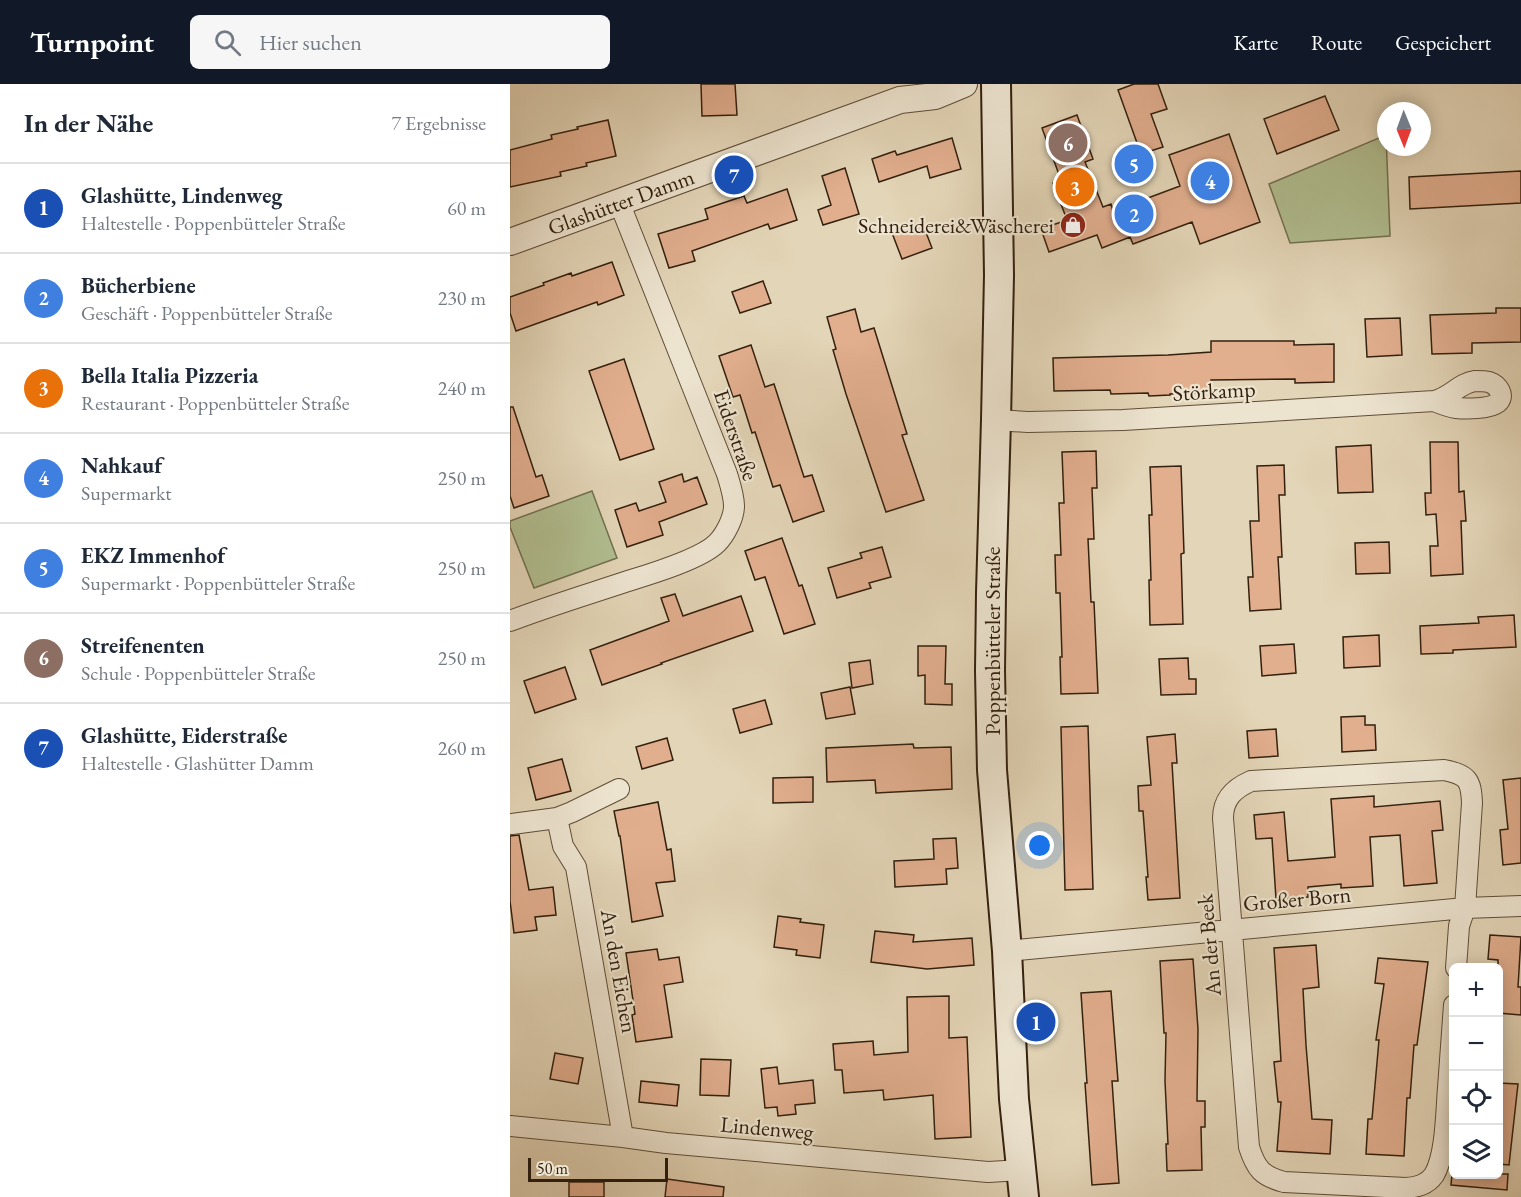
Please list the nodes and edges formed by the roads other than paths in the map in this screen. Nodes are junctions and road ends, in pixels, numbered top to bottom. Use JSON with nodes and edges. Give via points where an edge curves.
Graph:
{"nodes":[{"id":1,"x":923,"y":84,"type":"edge"},
{"id":2,"x":964,"y":84,"type":"edge"},
{"id":3,"x":996,"y":84,"type":"edge"},
{"id":4,"x":900,"y":100,"type":"junction"},
{"id":5,"x":619,"y":202,"type":"junction"},
{"id":6,"x":510,"y":242,"type":"edge"},
{"id":7,"x":1434,"y":401,"type":"dead end"},
{"id":8,"x":996,"y":420,"type":"junction"},
{"id":9,"x":510,"y":621,"type":"edge"},
{"id":10,"x":620,"y":789,"type":"dead end"},
{"id":11,"x":557,"y":818,"type":"junction"},
{"id":12,"x":512,"y":824,"type":"dead end"},
{"id":13,"x":1521,"y":906,"type":"edge"},
{"id":14,"x":1465,"y":908,"type":"junction"},
{"id":15,"x":1231,"y":930,"type":"junction"},
{"id":16,"x":1007,"y":951,"type":"junction"},
{"id":17,"x":1456,"y":963,"type":"edge"},
{"id":18,"x":1453,"y":1017,"type":"edge"},
{"id":19,"x":510,"y":1126,"type":"edge"},
{"id":20,"x":624,"y":1137,"type":"junction"},
{"id":21,"x":1022,"y":1184,"type":"edge"}],
"edges":[{"from":1,"to":4,"type":"street","name":"Glashütter Damm"},
{"from":2,"to":4,"type":"street","name":"Glashütter Damm","via":[[935,96]]},
{"from":3,"to":8,"type":"main road","name":"Poppenbütteler Straße"},
{"from":4,"to":5,"type":"street","name":"Glashütter Damm"},
{"from":5,"to":6,"type":"street","name":"Glashütter Damm"},
{"from":5,"to":9,"type":"street","name":"Eiderstraße","via":[[728,474],[734,506],[717,543],[703,553]]},
{"from":7,"to":8,"type":"street","name":"Störkamp","via":[[1123,420]]},
{"from":8,"to":16,"type":"main road","name":"Poppenbütteler Straße","via":[[992,770]]},
{"from":10,"to":11,"type":"street"},
{"from":11,"to":12,"type":"street"},
{"from":11,"to":20,"type":"street","name":"An den Eichen","via":[[563,846],[576,867]]},
{"from":13,"to":14,"type":"street","name":"Großer Born"},
{"from":14,"to":15,"type":"street","name":"Großer Born"},
{"from":14,"to":15,"type":"street","name":"An der Beek","via":[[1472,803],[1471,788],[1462,776],[1444,770],[1251,781],[1241,785],[1224,804]]},
{"from":14,"to":17,"type":"street","name":"An der Beek","via":[[1459,926]]},
{"from":15,"to":16,"type":"street","name":"Großer Born"},
{"from":15,"to":18,"type":"street","name":"An der Beek","via":[[1250,1147],[1259,1170],[1269,1178],[1406,1188],[1427,1182],[1437,1169],[1444,1138]]},
{"from":16,"to":21,"type":"main road","name":"Poppenbütteler Straße"},
{"from":19,"to":20,"type":"street","name":"Lindenweg"},
{"from":20,"to":21,"type":"street","name":"Lindenweg","via":[[988,1172]]}]}
